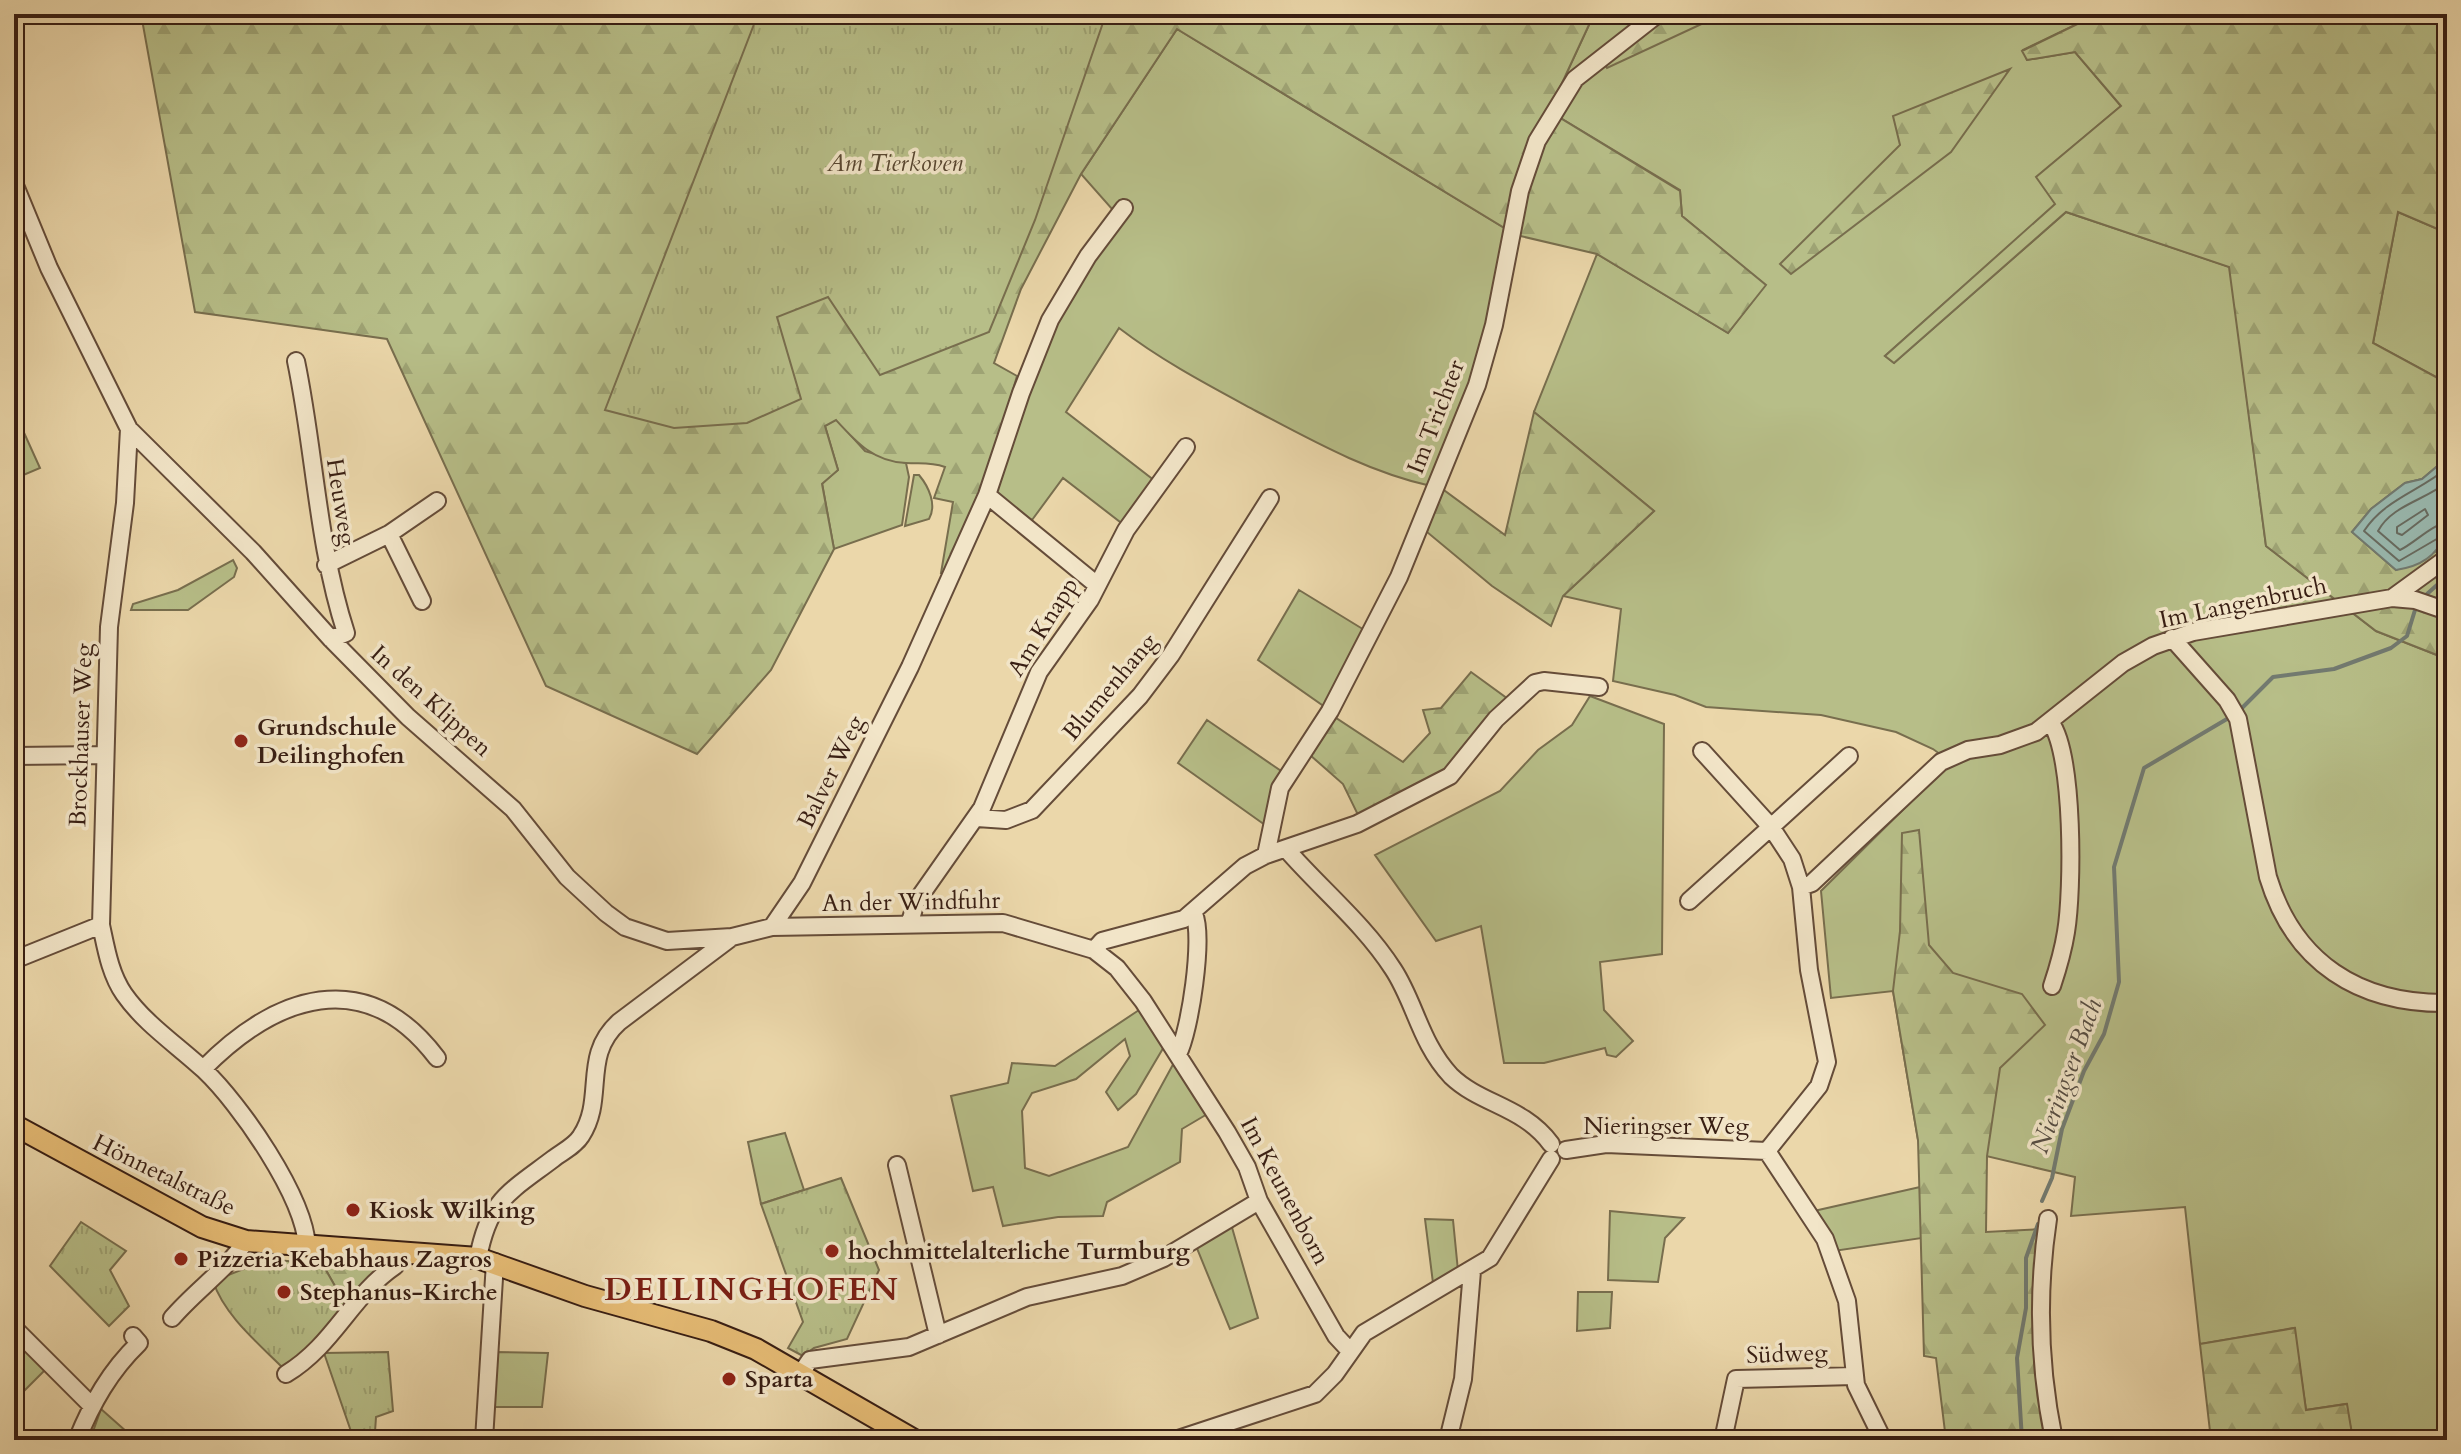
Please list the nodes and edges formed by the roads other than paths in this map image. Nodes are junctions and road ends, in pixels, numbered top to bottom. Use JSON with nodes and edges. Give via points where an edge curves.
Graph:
{"nodes":[{"id":1,"x":1658,"y":14,"type":"edge"},
{"id":2,"x":14,"y":183,"type":"edge"},
{"id":3,"x":1124,"y":208,"type":"dead end"},
{"id":4,"x":296,"y":361,"type":"dead end"},
{"id":5,"x":129,"y":429,"type":"junction"},
{"id":6,"x":1186,"y":447,"type":"dead end"},
{"id":7,"x":987,"y":495,"type":"junction"},
{"id":8,"x":1270,"y":498,"type":"dead end"},
{"id":9,"x":437,"y":501,"type":"dead end"},
{"id":10,"x":389,"y":534,"type":"junction"},
{"id":11,"x":2447,"y":558,"type":"edge"},
{"id":12,"x":326,"y":565,"type":"junction"},
{"id":13,"x":1097,"y":585,"type":"junction"},
{"id":14,"x":2392,"y":598,"type":"junction"},
{"id":15,"x":422,"y":601,"type":"dead end"},
{"id":16,"x":2447,"y":611,"type":"edge"},
{"id":17,"x":2172,"y":638,"type":"junction"},
{"id":18,"x":331,"y":639,"type":"junction"},
{"id":19,"x":1599,"y":687,"type":"dead end"},
{"id":20,"x":2051,"y":723,"type":"junction"},
{"id":21,"x":1702,"y":751,"type":"dead end"},
{"id":22,"x":104,"y":755,"type":"junction"},
{"id":23,"x":14,"y":756,"type":"edge"},
{"id":24,"x":1849,"y":756,"type":"dead end"},
{"id":25,"x":977,"y":818,"type":"junction"},
{"id":26,"x":1771,"y":827,"type":"junction"},
{"id":27,"x":1287,"y":850,"type":"junction"},
{"id":28,"x":1266,"y":855,"type":"junction"},
{"id":29,"x":1801,"y":887,"type":"junction"},
{"id":30,"x":1689,"y":901,"type":"dead end"},
{"id":31,"x":1194,"y":914,"type":"junction"},
{"id":32,"x":910,"y":922,"type":"junction"},
{"id":33,"x":101,"y":925,"type":"junction"},
{"id":34,"x":772,"y":927,"type":"junction"},
{"id":35,"x":732,"y":937,"type":"junction"},
{"id":36,"x":1094,"y":950,"type":"junction"},
{"id":37,"x":14,"y":960,"type":"edge"},
{"id":38,"x":2052,"y":986,"type":"dead end"},
{"id":39,"x":1143,"y":1001,"type":"joint"},
{"id":40,"x":2447,"y":1003,"type":"edge"},
{"id":41,"x":1178,"y":1054,"type":"junction"},
{"id":42,"x":437,"y":1058,"type":"dead end"},
{"id":43,"x":203,"y":1069,"type":"junction"},
{"id":44,"x":14,"y":1125,"type":"edge"},
{"id":45,"x":1556,"y":1151,"type":"junction"},
{"id":46,"x":1767,"y":1151,"type":"junction"},
{"id":47,"x":897,"y":1165,"type":"dead end"},
{"id":48,"x":1259,"y":1201,"type":"junction"},
{"id":49,"x":2048,"y":1219,"type":"dead end"},
{"id":50,"x":246,"y":1241,"type":"junction"},
{"id":51,"x":307,"y":1246,"type":"junction"},
{"id":52,"x":396,"y":1253,"type":"junction"},
{"id":53,"x":487,"y":1260,"type":"junction"},
{"id":54,"x":1472,"y":1271,"type":"junction"},
{"id":55,"x":172,"y":1318,"type":"dead end"},
{"id":56,"x":14,"y":1328,"type":"edge"},
{"id":57,"x":938,"y":1335,"type":"junction"},
{"id":58,"x":133,"y":1336,"type":"dead end"},
{"id":59,"x":1349,"y":1350,"type":"junction"},
{"id":60,"x":801,"y":1373,"type":"junction"},
{"id":61,"x":286,"y":1374,"type":"dead end"},
{"id":62,"x":1854,"y":1376,"type":"junction"},
{"id":63,"x":91,"y":1405,"type":"junction"},
{"id":64,"x":77,"y":1440,"type":"edge"},
{"id":65,"x":484,"y":1440,"type":"edge"},
{"id":66,"x":914,"y":1440,"type":"edge"},
{"id":67,"x":1175,"y":1440,"type":"edge"},
{"id":68,"x":1448,"y":1440,"type":"edge"},
{"id":69,"x":1723,"y":1440,"type":"edge"},
{"id":70,"x":1883,"y":1440,"type":"edge"},
{"id":71,"x":2054,"y":1440,"type":"edge"}],
"edges":[{"from":1,"to":28,"type":"street","name":"Im Trichter","via":[[1575,79],[1537,141],[1520,191],[1477,385],[1399,577],[1336,702],[1280,788]]},
{"from":2,"to":5,"type":"street","name":"Brockhauser Weg","via":[[49,268]]},
{"from":3,"to":7,"type":"street","name":"Balver Weg","via":[[1050,320]]},
{"from":4,"to":12,"type":"street","name":"Heuweg"},
{"from":5,"to":18,"type":"street","name":"In den Klippen","via":[[253,552]]},
{"from":5,"to":22,"type":"street","name":"Brockhauser Weg","via":[[109,627]]},
{"from":6,"to":13,"type":"street","name":"Am Knapp","via":[[1126,530]]},
{"from":7,"to":13,"type":"street"},
{"from":7,"to":34,"type":"street","name":"Balver Weg","via":[[910,667],[802,883]]},
{"from":8,"to":25,"type":"street","name":"Blumenhang","via":[[1140,696],[1032,810],[1014,819]]},
{"from":9,"to":10,"type":"street"},
{"from":10,"to":12,"type":"street"},
{"from":10,"to":15,"type":"street"},
{"from":11,"to":14,"type":"street","name":"Im Langenbruch"},
{"from":12,"to":18,"type":"street","name":"Heuweg","via":[[346,633]]},
{"from":13,"to":25,"type":"street","name":"Am Knapp","via":[[1036,679]]},
{"from":14,"to":16,"type":"street","name":"Im Langenbruch"},
{"from":14,"to":17,"type":"street","name":"Im Langenbruch"},
{"from":17,"to":20,"type":"street","name":"Im Langenbruch","via":[[2123,663]]},
{"from":17,"to":40,"type":"street","via":[[2235,713],[2268,877],[2293,933],[2317,960],[2371,993],[2401,1002]]},
{"from":18,"to":35,"type":"street","name":"In den Klippen","via":[[408,717],[513,809],[567,877],[606,913],[625,927],[667,941]]},
{"from":19,"to":27,"type":"street","via":[[1535,683],[1496,719],[1450,776],[1357,824]]},
{"from":20,"to":29,"type":"street","name":"Im Langenbruch","via":[[2019,740],[1968,750],[1941,762],[1812,883]]},
{"from":20,"to":38,"type":"street","via":[[2064,753],[2069,880],[2067,929]]},
{"from":21,"to":26,"type":"street"},
{"from":22,"to":23,"type":"street"},
{"from":22,"to":33,"type":"street","name":"Brockhauser Weg"},
{"from":24,"to":26,"type":"street"},
{"from":25,"to":32,"type":"street","name":"Am Knapp","via":[[916,902]]},
{"from":26,"to":29,"type":"street","via":[[1792,859]]},
{"from":26,"to":30,"type":"street"},
{"from":27,"to":28,"type":"street"},
{"from":27,"to":45,"type":"street","name":"Nieringser Weg","via":[[1394,970],[1416,1023],[1448,1072],[1518,1113]]},
{"from":28,"to":31,"type":"street","via":[[1245,866]]},
{"from":29,"to":46,"type":"street","via":[[1809,970],[1827,1062],[1819,1086]]},
{"from":31,"to":36,"type":"street","via":[[1102,941]]},
{"from":31,"to":41,"type":"street","via":[[1195,959]]},
{"from":32,"to":34,"type":"street","name":"An der Windfuhr"},
{"from":32,"to":36,"type":"street","name":"An der Windfuhr","via":[[1003,923]]},
{"from":33,"to":37,"type":"street"},
{"from":33,"to":43,"type":"street","name":"Brockhauser Weg","via":[[124,994]]},
{"from":34,"to":35,"type":"street"},
{"from":35,"to":53,"type":"street","via":[[603,1038],[582,1135],[494,1206],[483,1232]]},
{"from":36,"to":39,"type":"street","name":"An der Windfuhr","via":[[1117,968]]},
{"from":39,"to":41,"type":"street","name":"Im Keunenborn"},
{"from":41,"to":48,"type":"street","name":"Im Keunenborn","via":[[1247,1167]]},
{"from":42,"to":43,"type":"street","via":[[420,1036],[380,1008],[336,999],[262,1019]]},
{"from":43,"to":51,"type":"street","name":"Brockhauser Weg","via":[[269,1155],[306,1229]]},
{"from":44,"to":50,"type":"main road","name":"Hönnetalstraße","via":[[189,1221]]},
{"from":45,"to":46,"type":"street","name":"Nieringser Weg","via":[[1606,1144]]},
{"from":45,"to":54,"type":"street","via":[[1490,1258]]},
{"from":46,"to":62,"type":"street","via":[[1825,1239],[1847,1301]]},
{"from":47,"to":57,"type":"street"},
{"from":48,"to":57,"type":"street","via":[[1142,1269],[1027,1297]]},
{"from":48,"to":59,"type":"street","name":"Im Keunenborn"},
{"from":49,"to":71,"type":"street","via":[[2040,1279]]},
{"from":50,"to":51,"type":"main road","name":"Hönnetalstraße"},
{"from":50,"to":55,"type":"street"},
{"from":51,"to":52,"type":"main road","name":"Hönnetalstraße"},
{"from":52,"to":53,"type":"main road","name":"Hönnetalstraße"},
{"from":52,"to":61,"type":"street","via":[[395,1266],[375,1280],[333,1336]]},
{"from":53,"to":60,"type":"main road","name":"Hönnetalstraße","via":[[585,1296],[711,1331]]},
{"from":53,"to":65,"type":"street"},
{"from":54,"to":59,"type":"street","via":[[1364,1333]]},
{"from":54,"to":68,"type":"street","via":[[1463,1379]]},
{"from":56,"to":63,"type":"street"},
{"from":57,"to":60,"type":"street","via":[[909,1347],[810,1360]]},
{"from":58,"to":63,"type":"street","via":[[139,1343]]},
{"from":59,"to":67,"type":"street","via":[[1315,1394]]},
{"from":60,"to":66,"type":"main road","name":"Hönnetalstraße"},
{"from":62,"to":69,"type":"street","name":"Südweg","via":[[1736,1379]]},
{"from":62,"to":70,"type":"street"},
{"from":63,"to":64,"type":"street"}]}
